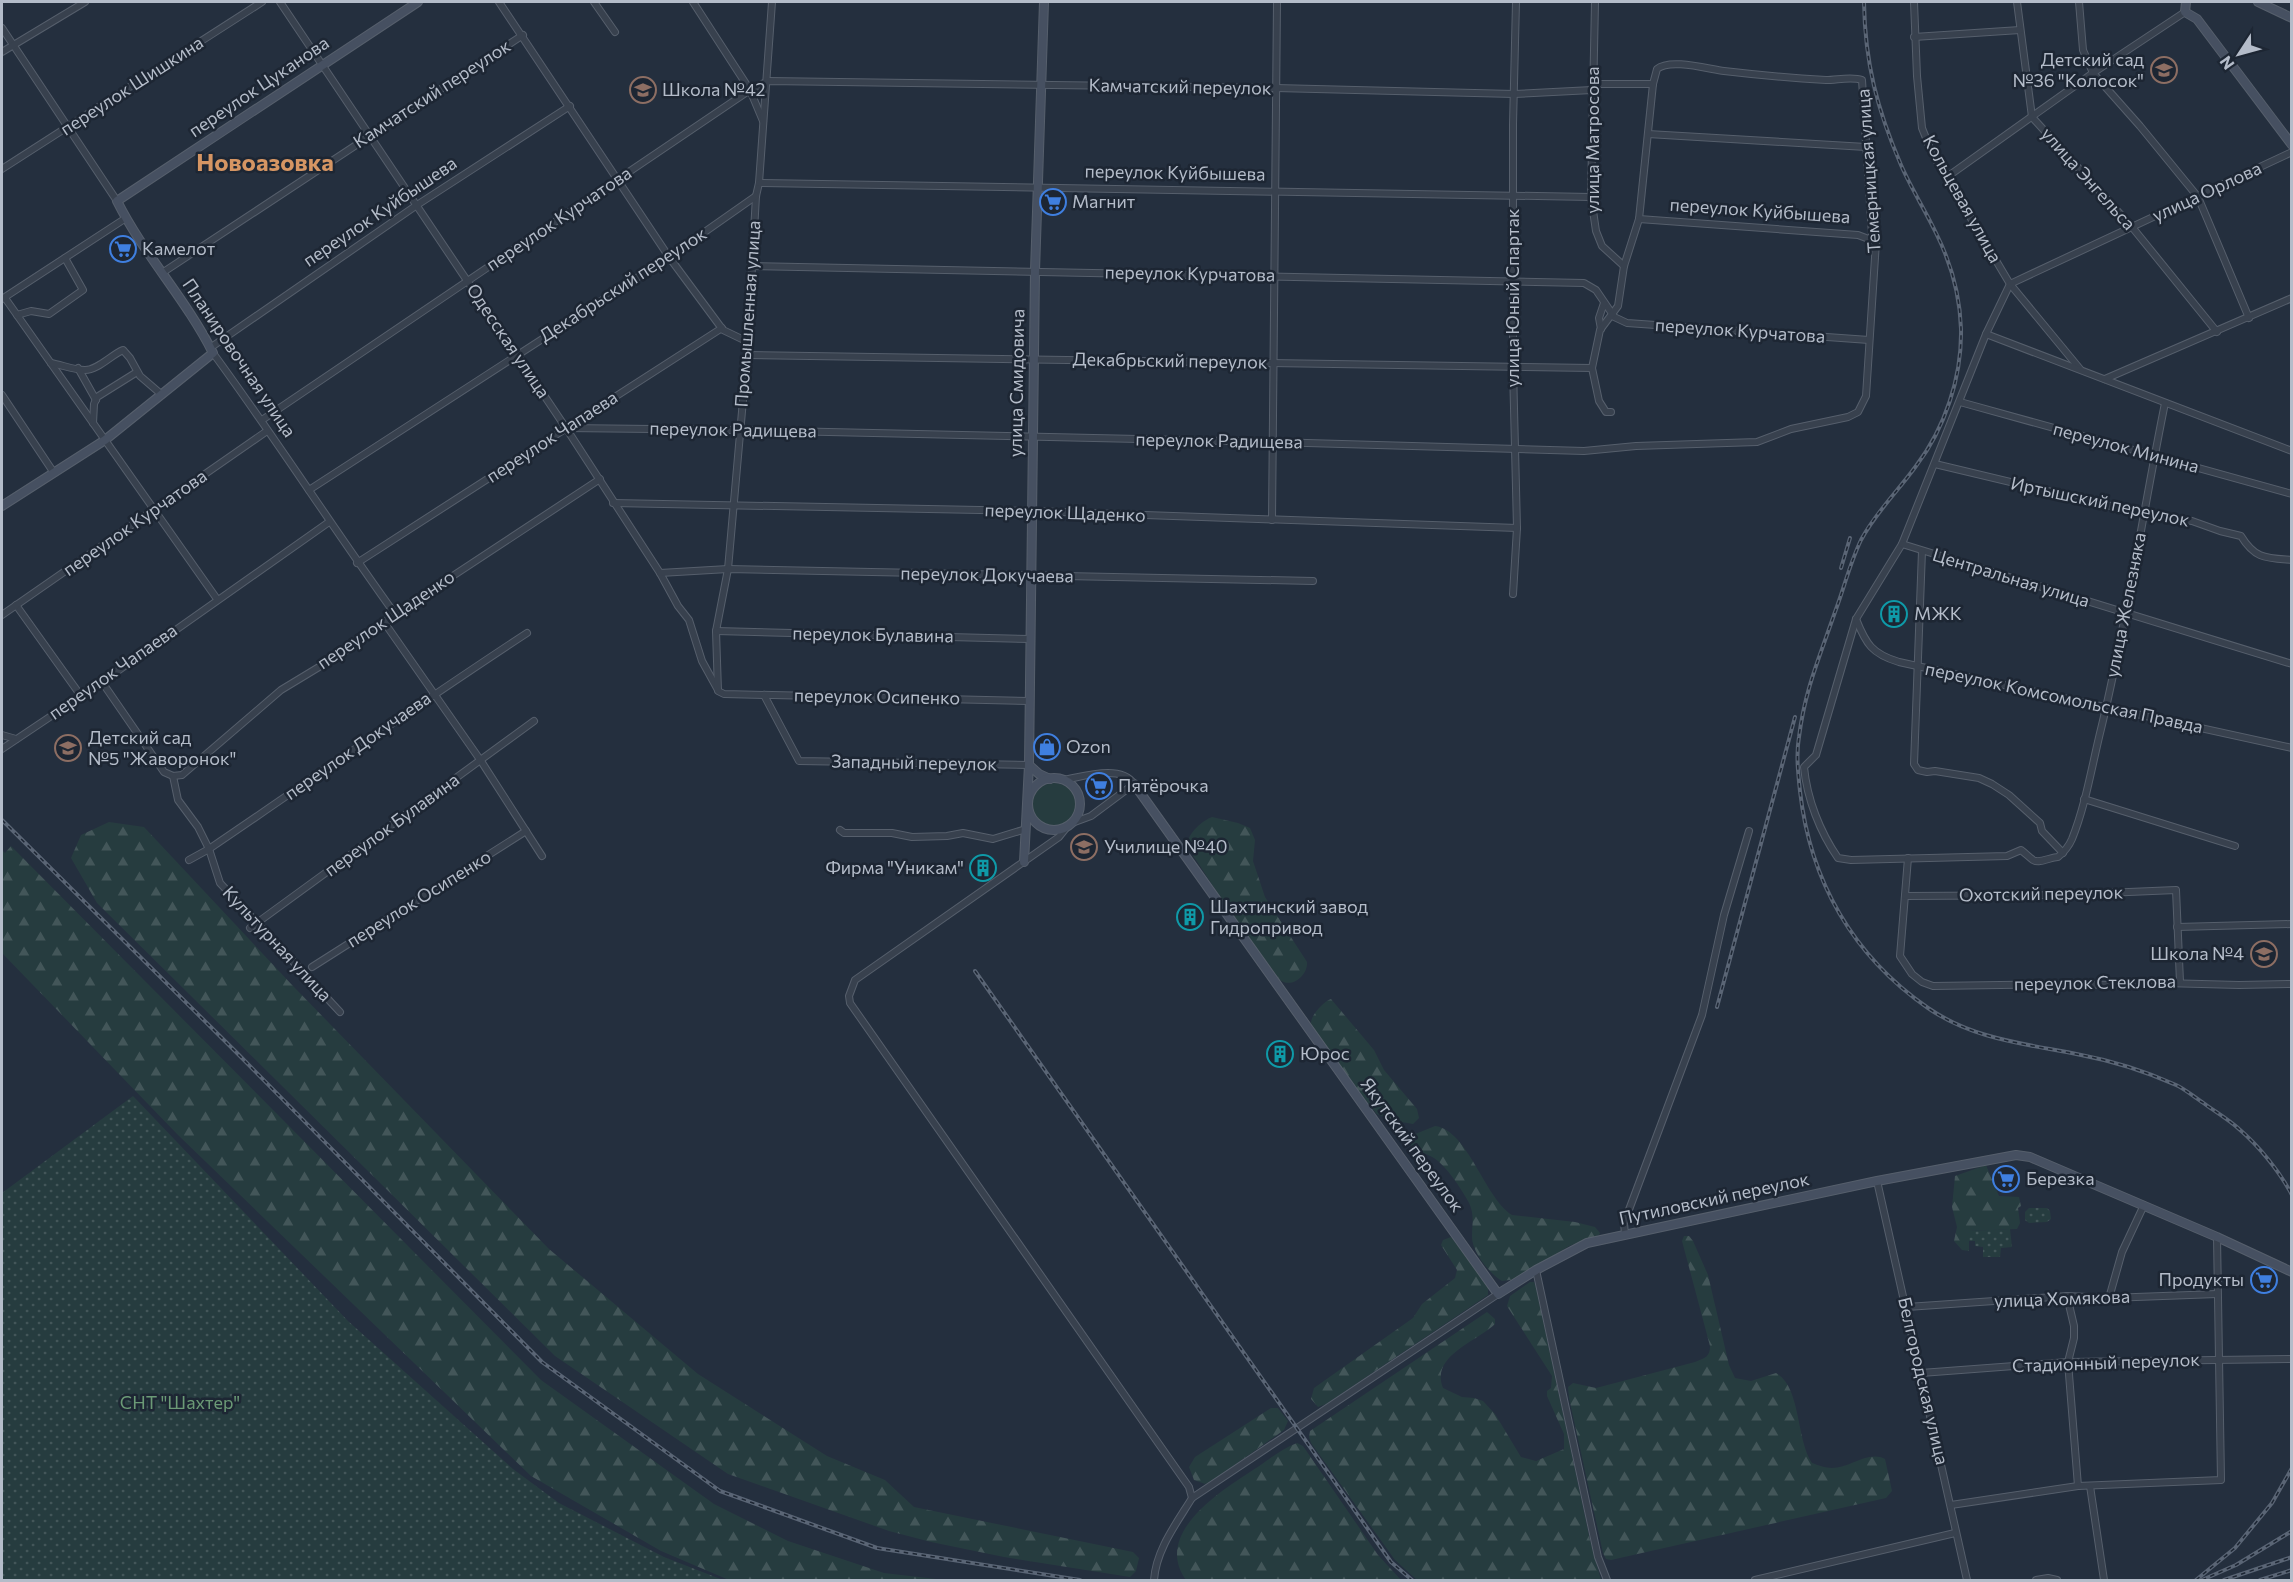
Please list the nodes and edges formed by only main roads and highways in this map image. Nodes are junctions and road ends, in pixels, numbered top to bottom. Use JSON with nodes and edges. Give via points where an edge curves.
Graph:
{"nodes":[{"id":1,"x":418,"y":2,"type":"edge"},
{"id":2,"x":1044,"y":2,"type":"edge"},
{"id":3,"x":2186,"y":2,"type":"edge"},
{"id":4,"x":2258,"y":2,"type":"edge"},
{"id":5,"x":2292,"y":18,"type":"edge"},
{"id":6,"x":2292,"y":145,"type":"edge"},
{"id":7,"x":117,"y":201,"type":"joint"},
{"id":8,"x":212,"y":350,"type":"joint"},
{"id":9,"x":2,"y":506,"type":"edge"},
{"id":10,"x":1029,"y":765,"type":"junction"},
{"id":11,"x":1051,"y":779,"type":"junction"},
{"id":12,"x":1134,"y":784,"type":"road end"},
{"id":13,"x":1028,"y":806,"type":"junction"},
{"id":14,"x":1024,"y":862,"type":"road end"},
{"id":15,"x":2292,"y":1272,"type":"edge"},
{"id":16,"x":1498,"y":1294,"type":"joint"}],
"edges":[{"from":1,"to":7,"type":"main road","name":"переулок Цуканова"},
{"from":2,"to":10,"type":"main road","name":"улица Смидовича","via":[[1033,359]]},
{"from":3,"to":6,"type":"main road","via":[[2185,12],[2197,19]]},
{"from":4,"to":5,"type":"main road"},
{"from":7,"to":8,"type":"main road","name":"Планировочная улица"},
{"from":8,"to":9,"type":"main road","name":"переулок Куйбышева","via":[[105,440]]},
{"from":10,"to":11,"type":"main road"},
{"from":10,"to":13,"type":"main road","name":"улица Смидовича"},
{"from":11,"to":13,"type":"main road","via":[[1034,788]]},
{"from":11,"to":13,"type":"main road","via":[[1064,780],[1074,788],[1079,800],[1079,813],[1069,825],[1054,830],[1042,827],[1032,818]]},
{"from":12,"to":16,"type":"main road","name":"Якутский переулок"},
{"from":13,"to":14,"type":"main road","name":"улица Смидовича"},
{"from":15,"to":16,"type":"main road","name":"Путиловский переулок","via":[[2031,1157],[2016,1155],[1625,1234],[1577,1247]]}]}
